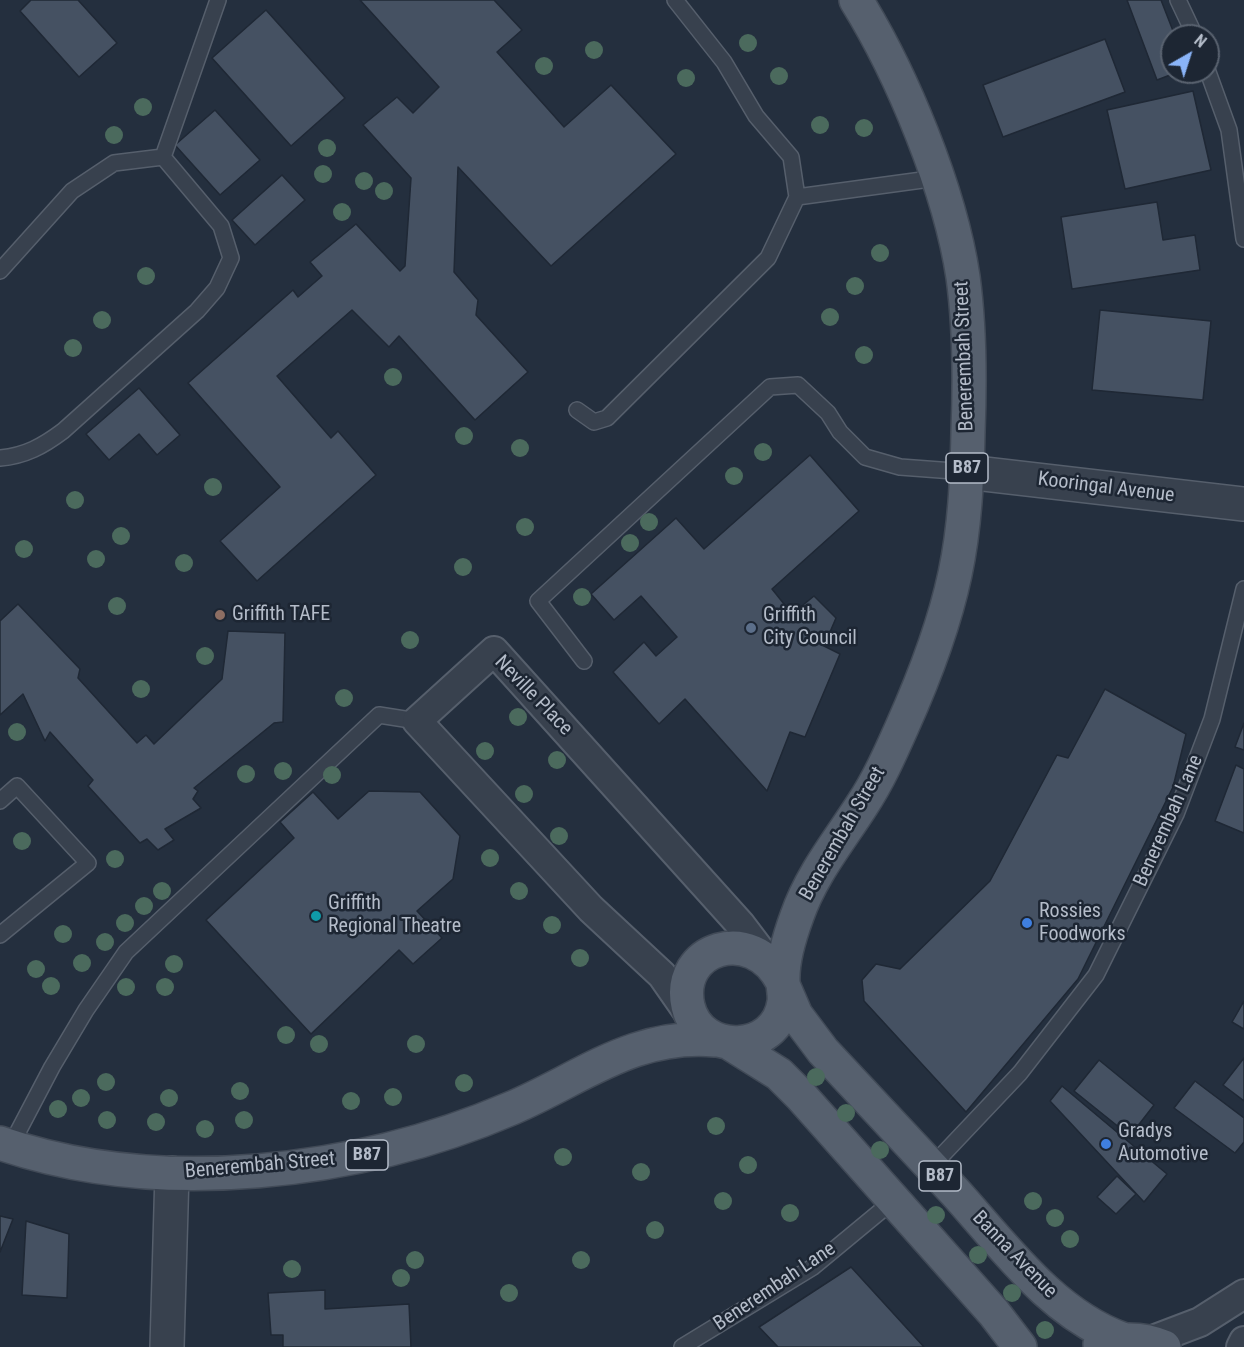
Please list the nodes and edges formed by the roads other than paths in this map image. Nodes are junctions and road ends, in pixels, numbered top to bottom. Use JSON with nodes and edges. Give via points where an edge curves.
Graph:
{"nodes":[{"id":1,"x":218,"y":0,"type":"edge"},
{"id":2,"x":675,"y":0,"type":"edge"},
{"id":3,"x":856,"y":0,"type":"edge"},
{"id":4,"x":1178,"y":0,"type":"edge"},
{"id":5,"x":1189,"y":24,"type":"edge"},
{"id":6,"x":1212,"y":84,"type":"edge"},
{"id":7,"x":163,"y":158,"type":"junction"},
{"id":8,"x":937,"y":178,"type":"junction"},
{"id":9,"x":797,"y":197,"type":"junction"},
{"id":10,"x":1244,"y":239,"type":"edge"},
{"id":11,"x":0,"y":271,"type":"edge"},
{"id":12,"x":577,"y":410,"type":"dead end"},
{"id":13,"x":0,"y":458,"type":"edge"},
{"id":14,"x":967,"y":472,"type":"junction"},
{"id":15,"x":1244,"y":504,"type":"edge"},
{"id":16,"x":1244,"y":589,"type":"edge"},
{"id":17,"x":584,"y":661,"type":"dead end"},
{"id":18,"x":417,"y":721,"type":"junction"},
{"id":19,"x":0,"y":801,"type":"edge"},
{"id":20,"x":0,"y":936,"type":"edge"},
{"id":21,"x":777,"y":975,"type":"junction"},
{"id":22,"x":713,"y":1034,"type":"junction"},
{"id":23,"x":5,"y":1145,"type":"edge"},
{"id":24,"x":931,"y":1167,"type":"junction"},
{"id":25,"x":172,"y":1173,"type":"junction"},
{"id":26,"x":894,"y":1200,"type":"junction"},
{"id":27,"x":1244,"y":1294,"type":"edge"},
{"id":28,"x":1244,"y":1341,"type":"edge"},
{"id":29,"x":1132,"y":1344,"type":"edge"},
{"id":30,"x":167,"y":1347,"type":"edge"},
{"id":31,"x":682,"y":1347,"type":"edge"},
{"id":32,"x":1020,"y":1347,"type":"edge"},
{"id":33,"x":1241,"y":1347,"type":"edge"}],
"edges":[{"from":1,"to":7,"type":"lane"},
{"from":2,"to":9,"type":"lane","via":[[724,62],[756,116],[791,157]]},
{"from":3,"to":8,"type":"main road","name":"Benerembah Street","number":"B87","via":[[902,88]]},
{"from":4,"to":5,"type":"lane"},
{"from":6,"to":10,"type":"lane","via":[[1228,130]]},
{"from":7,"to":11,"type":"lane","via":[[114,163],[72,191]]},
{"from":7,"to":13,"type":"lane","via":[[221,226],[231,258],[217,288],[197,311],[63,431],[43,446],[22,455]]},
{"from":8,"to":9,"type":"lane"},
{"from":8,"to":14,"type":"main road","name":"Benerembah Street","number":"B87","via":[[963,276],[969,398]]},
{"from":9,"to":12,"type":"lane","via":[[768,258],[608,418],[594,422]]},
{"from":14,"to":15,"type":"street","name":"Kooringal Avenue"},
{"from":14,"to":17,"type":"lane","via":[[900,467],[865,457],[798,385],[770,387],[538,601]]},
{"from":14,"to":21,"type":"main road","name":"Benerembah Street","number":"B87","via":[[955,575],[938,636],[865,802],[812,882]]},
{"from":16,"to":24,"type":"lane","name":"Benerembah Lane","via":[[1212,719],[1176,814],[1096,975],[1020,1073]]},
{"from":18,"to":21,"type":"street","name":"Neville Place","via":[[494,651],[725,907]]},
{"from":18,"to":22,"type":"street","via":[[591,909],[662,975]]},
{"from":18,"to":23,"type":"lane","via":[[379,715],[126,952],[86,1010]]},
{"from":19,"to":20,"type":"lane","via":[[16,786],[88,863]]},
{"from":21,"to":22,"type":"main road","number":"B87","via":[[780,1016],[772,1029],[746,1043]]},
{"from":21,"to":22,"type":"main road","via":[[753,950],[738,947],[723,948],[699,963],[687,990],[687,1005]]},
{"from":21,"to":24,"type":"main road","name":"Banna Avenue","number":"B87","via":[[810,1035]]},
{"from":22,"to":25,"type":"main road","name":"Benerembah Street","number":"B87","via":[[672,1039],[630,1051],[480,1121],[366,1155],[303,1166]]},
{"from":22,"to":26,"type":"main road","number":"B87","via":[[779,1074]]},
{"from":23,"to":25,"type":"main road","name":"Benerembah Street","number":"B87","via":[[108,1167]]},
{"from":24,"to":26,"type":"main road"},
{"from":24,"to":29,"type":"main road","name":"Banna Avenue","number":"B87","via":[[1055,1298],[1097,1330]]},
{"from":25,"to":30,"type":"street"},
{"from":26,"to":31,"type":"lane","name":"Benerembah Lane","via":[[813,1267]]},
{"from":26,"to":32,"type":"main road","number":"B87"},
{"from":27,"to":29,"type":"street","via":[[1200,1322]]},
{"from":28,"to":33,"type":"street"}]}
